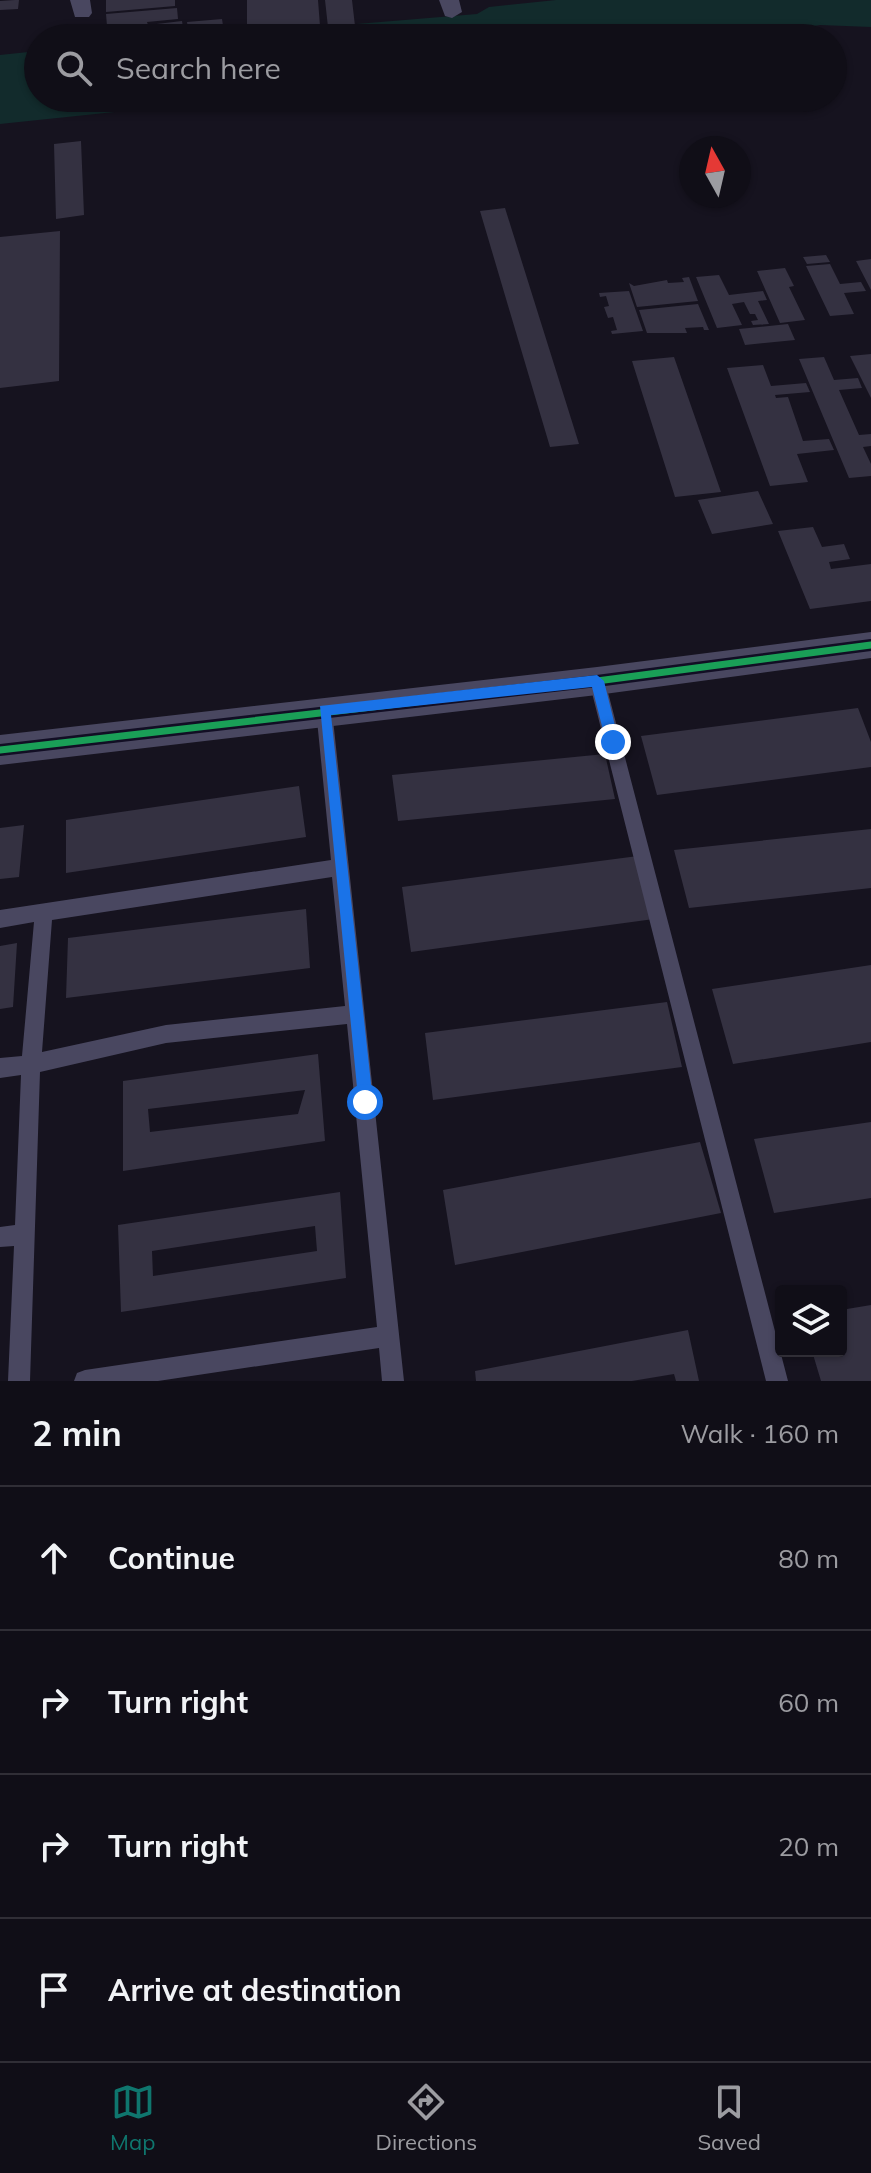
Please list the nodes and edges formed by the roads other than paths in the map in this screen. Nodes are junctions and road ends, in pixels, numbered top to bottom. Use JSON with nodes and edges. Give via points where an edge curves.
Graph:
{"nodes":[{"id":1,"x":871,"y":645,"type":"edge"},
{"id":2,"x":597,"y":681,"type":"junction"},
{"id":3,"x":324,"y":710,"type":"junction"},
{"id":4,"x":0,"y":750,"type":"edge"},
{"id":5,"x":341,"y":867,"type":"junction"},
{"id":6,"x":44,"y":914,"type":"junction"},
{"id":7,"x":0,"y":919,"type":"edge"},
{"id":8,"x":356,"y":1014,"type":"junction"},
{"id":9,"x":31,"y":1064,"type":"junction"},
{"id":10,"x":0,"y":1068,"type":"edge"},
{"id":11,"x":23,"y":1234,"type":"junction"},
{"id":12,"x":0,"y":1237,"type":"edge"},
{"id":13,"x":388,"y":1336,"type":"junction"},
{"id":14,"x":19,"y":1381,"type":"edge"},
{"id":15,"x":85,"y":1381,"type":"edge"},
{"id":16,"x":393,"y":1381,"type":"edge"},
{"id":17,"x":777,"y":1381,"type":"edge"}],
"edges":[{"from":1,"to":2,"type":"street"},
{"from":2,"to":3,"type":"street"},
{"from":2,"to":17,"type":"lane"},
{"from":3,"to":4,"type":"street"},
{"from":3,"to":5,"type":"lane"},
{"from":5,"to":6,"type":"lane"},
{"from":5,"to":8,"type":"lane"},
{"from":6,"to":7,"type":"lane"},
{"from":6,"to":9,"type":"lane"},
{"from":8,"to":9,"type":"lane","via":[[166,1034]]},
{"from":8,"to":13,"type":"lane"},
{"from":9,"to":10,"type":"lane"},
{"from":9,"to":11,"type":"lane"},
{"from":11,"to":12,"type":"lane"},
{"from":11,"to":14,"type":"lane"},
{"from":13,"to":15,"type":"lane"},
{"from":13,"to":16,"type":"lane"}]}
